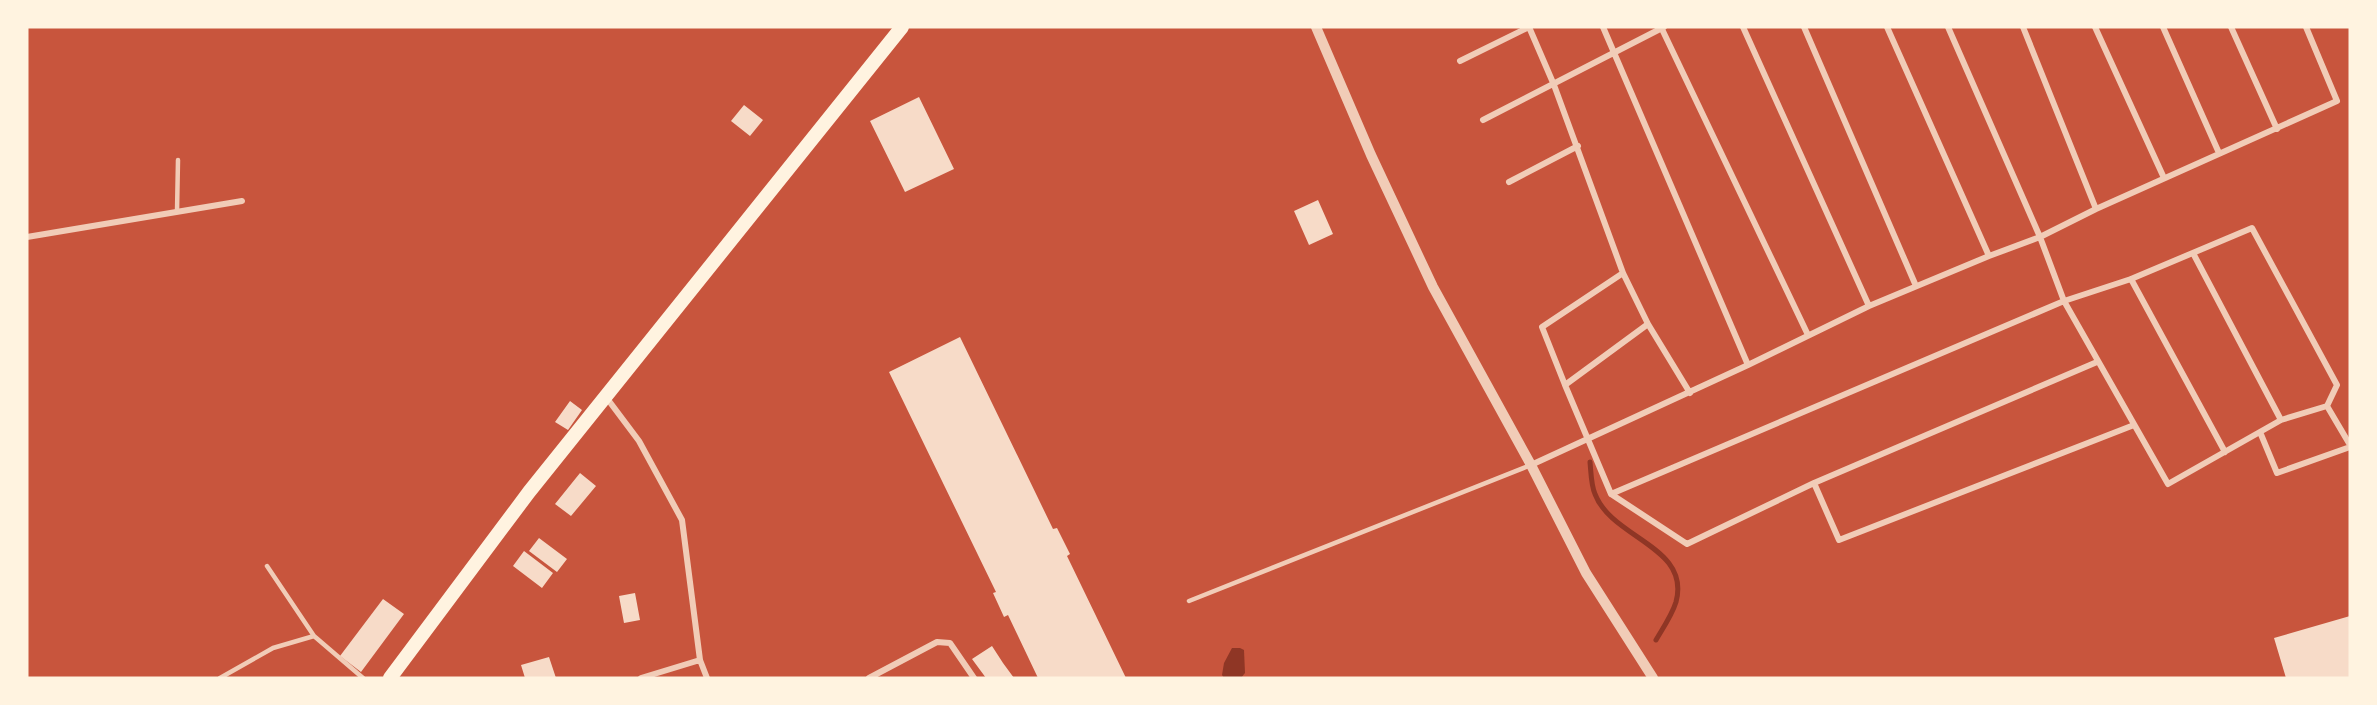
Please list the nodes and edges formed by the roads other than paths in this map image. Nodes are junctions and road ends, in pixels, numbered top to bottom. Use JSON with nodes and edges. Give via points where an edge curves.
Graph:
{"nodes":[{"id":1,"x":902,"y":27,"type":"edge"},
{"id":2,"x":1316,"y":27,"type":"edge"},
{"id":3,"x":1529,"y":27,"type":"edge"},
{"id":4,"x":1603,"y":27,"type":"edge"},
{"id":5,"x":1663,"y":27,"type":"edge"},
{"id":6,"x":1743,"y":27,"type":"edge"},
{"id":7,"x":1804,"y":27,"type":"edge"},
{"id":8,"x":1887,"y":27,"type":"edge"},
{"id":9,"x":1948,"y":27,"type":"edge"},
{"id":10,"x":2023,"y":27,"type":"edge"},
{"id":11,"x":2095,"y":27,"type":"edge"},
{"id":12,"x":2163,"y":27,"type":"edge"},
{"id":13,"x":2231,"y":27,"type":"edge"},
{"id":14,"x":2306,"y":27,"type":"edge"},
{"id":15,"x":1614,"y":53,"type":"junction"},
{"id":16,"x":1460,"y":61,"type":"dead end"},
{"id":17,"x":1554,"y":85,"type":"junction"},
{"id":18,"x":1483,"y":120,"type":"dead end"},
{"id":19,"x":2277,"y":129,"type":"junction"},
{"id":20,"x":1578,"y":146,"type":"junction"},
{"id":21,"x":2219,"y":153,"type":"junction"},
{"id":22,"x":177,"y":160,"type":"dead end"},
{"id":23,"x":2164,"y":178,"type":"junction"},
{"id":24,"x":1509,"y":182,"type":"dead end"},
{"id":25,"x":242,"y":201,"type":"dead end"},
{"id":26,"x":2096,"y":209,"type":"junction"},
{"id":27,"x":177,"y":212,"type":"junction"},
{"id":28,"x":27,"y":237,"type":"edge"},
{"id":29,"x":2040,"y":237,"type":"junction"},
{"id":30,"x":2193,"y":253,"type":"junction"},
{"id":31,"x":1989,"y":256,"type":"junction"},
{"id":32,"x":1623,"y":273,"type":"junction"},
{"id":33,"x":2131,"y":279,"type":"junction"},
{"id":34,"x":1916,"y":286,"type":"junction"},
{"id":35,"x":2064,"y":301,"type":"junction"},
{"id":36,"x":1869,"y":306,"type":"junction"},
{"id":37,"x":1648,"y":324,"type":"junction"},
{"id":38,"x":1808,"y":335,"type":"junction"},
{"id":39,"x":2097,"y":362,"type":"junction"},
{"id":40,"x":1748,"y":365,"type":"junction"},
{"id":41,"x":1565,"y":385,"type":"junction"},
{"id":42,"x":1690,"y":393,"type":"junction"},
{"id":43,"x":606,"y":396,"type":"junction"},
{"id":44,"x":2327,"y":406,"type":"junction"},
{"id":45,"x":2281,"y":420,"type":"junction"},
{"id":46,"x":2134,"y":424,"type":"junction"},
{"id":47,"x":2260,"y":432,"type":"junction"},
{"id":48,"x":1589,"y":440,"type":"junction"},
{"id":49,"x":2350,"y":446,"type":"edge"},
{"id":50,"x":2225,"y":452,"type":"junction"},
{"id":51,"x":1531,"y":465,"type":"junction"},
{"id":52,"x":1814,"y":483,"type":"junction"},
{"id":53,"x":1611,"y":494,"type":"junction"},
{"id":54,"x":267,"y":566,"type":"dead end"},
{"id":55,"x":1189,"y":602,"type":"dead end"},
{"id":56,"x":314,"y":636,"type":"junction"},
{"id":57,"x":699,"y":660,"type":"junction"},
{"id":58,"x":220,"y":678,"type":"edge"},
{"id":59,"x":363,"y":678,"type":"edge"},
{"id":60,"x":390,"y":678,"type":"edge"},
{"id":61,"x":641,"y":678,"type":"edge"},
{"id":62,"x":707,"y":678,"type":"edge"},
{"id":63,"x":869,"y":678,"type":"edge"},
{"id":64,"x":974,"y":678,"type":"edge"},
{"id":65,"x":1653,"y":678,"type":"edge"}],
"edges":[{"from":1,"to":43,"type":"main road"},
{"from":2,"to":51,"type":"street","via":[[1433,287]]},
{"from":3,"to":16,"type":"street"},
{"from":3,"to":17,"type":"street"},
{"from":4,"to":15,"type":"street"},
{"from":5,"to":15,"type":"street"},
{"from":5,"to":38,"type":"street"},
{"from":6,"to":36,"type":"street"},
{"from":7,"to":34,"type":"street"},
{"from":8,"to":31,"type":"street"},
{"from":9,"to":29,"type":"street"},
{"from":10,"to":26,"type":"street"},
{"from":11,"to":23,"type":"street"},
{"from":12,"to":21,"type":"street"},
{"from":13,"to":19,"type":"street"},
{"from":14,"to":19,"type":"street","via":[[2337,101]]},
{"from":15,"to":17,"type":"street"},
{"from":15,"to":40,"type":"street"},
{"from":17,"to":18,"type":"street"},
{"from":17,"to":20,"type":"street"},
{"from":19,"to":21,"type":"street"},
{"from":20,"to":24,"type":"street"},
{"from":20,"to":32,"type":"street"},
{"from":21,"to":23,"type":"street"},
{"from":22,"to":27,"type":"lane"},
{"from":23,"to":26,"type":"street"},
{"from":25,"to":27,"type":"street"},
{"from":26,"to":29,"type":"street"},
{"from":27,"to":28,"type":"street"},
{"from":29,"to":31,"type":"street"},
{"from":29,"to":35,"type":"street"},
{"from":30,"to":33,"type":"street"},
{"from":30,"to":44,"type":"street","via":[[2252,228],[2337,385]]},
{"from":30,"to":45,"type":"street"},
{"from":31,"to":34,"type":"street"},
{"from":32,"to":37,"type":"street"},
{"from":32,"to":41,"type":"street","via":[[1542,327]]},
{"from":33,"to":35,"type":"street"},
{"from":33,"to":50,"type":"street"},
{"from":34,"to":36,"type":"street"},
{"from":35,"to":39,"type":"street"},
{"from":35,"to":53,"type":"street"},
{"from":36,"to":38,"type":"street"},
{"from":37,"to":41,"type":"street"},
{"from":37,"to":42,"type":"street"},
{"from":38,"to":40,"type":"street"},
{"from":39,"to":46,"type":"street"},
{"from":39,"to":52,"type":"street"},
{"from":40,"to":42,"type":"street"},
{"from":41,"to":48,"type":"street"},
{"from":42,"to":48,"type":"street"},
{"from":43,"to":57,"type":"street","via":[[639,441],[682,520]]},
{"from":43,"to":60,"type":"main road"},
{"from":44,"to":45,"type":"street"},
{"from":44,"to":49,"type":"street"},
{"from":45,"to":47,"type":"street"},
{"from":46,"to":50,"type":"street","via":[[2168,484]]},
{"from":46,"to":52,"type":"street","via":[[1839,540]]},
{"from":47,"to":49,"type":"street","via":[[2277,472]]},
{"from":47,"to":50,"type":"street"},
{"from":48,"to":51,"type":"street"},
{"from":48,"to":53,"type":"street"},
{"from":51,"to":55,"type":"lane"},
{"from":51,"to":65,"type":"street","via":[[1586,573]]},
{"from":52,"to":53,"type":"street","via":[[1687,544]]},
{"from":54,"to":56,"type":"lane"},
{"from":56,"to":58,"type":"lane","via":[[273,648]]},
{"from":56,"to":59,"type":"lane"},
{"from":57,"to":61,"type":"street"},
{"from":57,"to":62,"type":"street"},
{"from":63,"to":64,"type":"street","via":[[944,641],[950,643]]}]}
